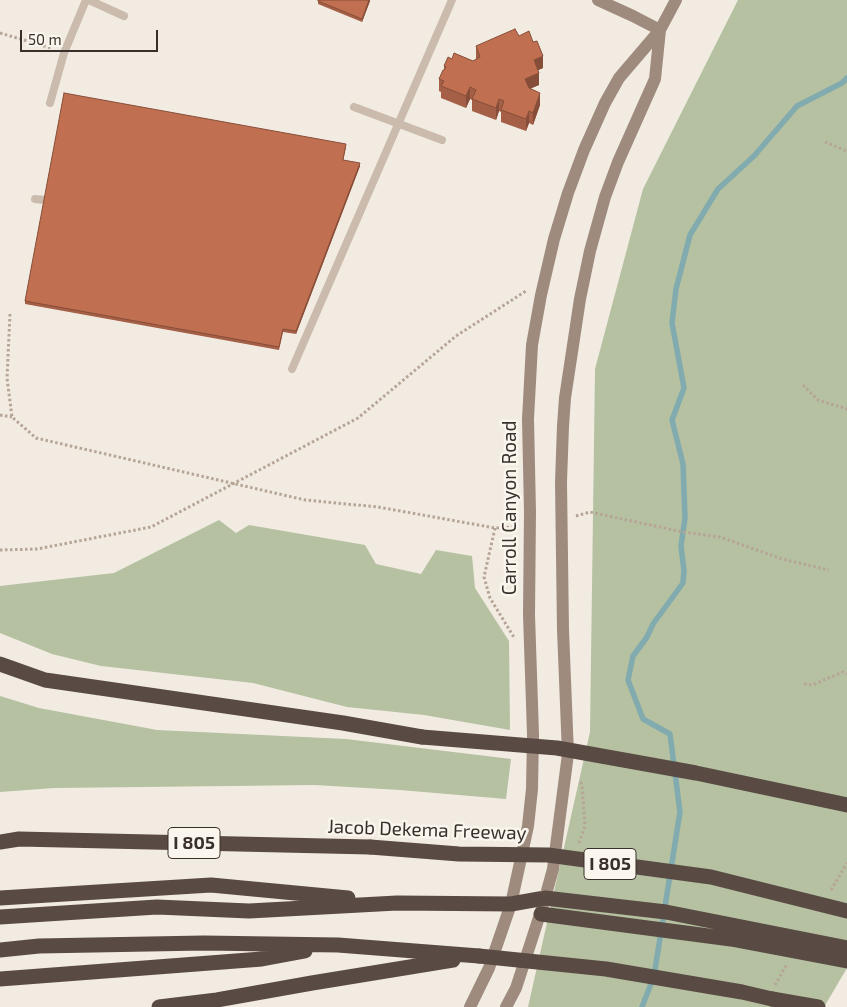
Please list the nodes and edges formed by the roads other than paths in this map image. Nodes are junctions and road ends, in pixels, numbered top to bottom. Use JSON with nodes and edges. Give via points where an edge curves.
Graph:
{"nodes":[{"id":1,"x":88,"y":0,"type":"edge"},
{"id":2,"x":452,"y":0,"type":"edge"},
{"id":3,"x":598,"y":0,"type":"edge"},
{"id":4,"x":676,"y":0,"type":"edge"},
{"id":5,"x":124,"y":16,"type":"dead end"},
{"id":6,"x":660,"y":30,"type":"junction"},
{"id":7,"x":50,"y":103,"type":"dead end"},
{"id":8,"x":354,"y":108,"type":"dead end"},
{"id":9,"x":398,"y":124,"type":"junction"},
{"id":10,"x":442,"y":140,"type":"dead end"},
{"id":11,"x":35,"y":199,"type":"dead end"},
{"id":12,"x":61,"y":202,"type":"edge"},
{"id":13,"x":292,"y":369,"type":"dead end"},
{"id":14,"x":0,"y":664,"type":"edge"},
{"id":15,"x":847,"y":806,"type":"edge"},
{"id":16,"x":0,"y":832,"type":"edge"},
{"id":17,"x":19,"y":839,"type":"junction"},
{"id":18,"x":0,"y":842,"type":"edge"},
{"id":19,"x":0,"y":898,"type":"edge"},
{"id":20,"x":545,"y":898,"type":"junction"},
{"id":21,"x":397,"y":902,"type":"junction"},
{"id":22,"x":511,"y":904,"type":"junction"},
{"id":23,"x":847,"y":911,"type":"edge"},
{"id":24,"x":541,"y":914,"type":"junction"},
{"id":25,"x":0,"y":917,"type":"edge"},
{"id":26,"x":338,"y":945,"type":"junction"},
{"id":27,"x":847,"y":948,"type":"edge"},
{"id":28,"x":0,"y":950,"type":"edge"},
{"id":29,"x":479,"y":956,"type":"junction"},
{"id":30,"x":847,"y":961,"type":"edge"},
{"id":31,"x":0,"y":979,"type":"edge"},
{"id":32,"x":159,"y":1007,"type":"edge"},
{"id":33,"x":470,"y":1007,"type":"edge"},
{"id":34,"x":506,"y":1007,"type":"edge"},
{"id":35,"x":818,"y":1007,"type":"edge"}],
"edges":[{"from":1,"to":5,"type":"lane"},
{"from":1,"to":7,"type":"lane","via":[[64,53]]},
{"from":2,"to":9,"type":"lane"},
{"from":3,"to":6,"type":"main road"},
{"from":4,"to":6,"type":"main road","name":"Carroll Canyon Road"},
{"from":6,"to":20,"type":"main road","name":"Carroll Canyon Road","bridge":true,"via":[[655,79],[618,162],[590,251],[565,398],[561,482],[568,754],[553,869]]},
{"from":6,"to":22,"type":"main road","name":"Carroll Canyon Road","bridge":true,"via":[[619,78],[584,150],[554,239],[532,345],[528,419],[532,789],[528,826]]},
{"from":8,"to":9,"type":"lane"},
{"from":9,"to":10,"type":"lane"},
{"from":9,"to":13,"type":"lane"},
{"from":11,"to":12,"type":"lane"},
{"from":14,"to":15,"type":"highway","bridge":true,"via":[[46,680],[343,722],[422,737],[557,748],[696,773]]},
{"from":16,"to":17,"type":"highway"},
{"from":17,"to":18,"type":"highway","name":"Jacob Dekema Freeway","number":"I 805"},
{"from":17,"to":23,"type":"highway","name":"Jacob Dekema Freeway","number":"I 805","bridge":true,"via":[[370,847],[459,854],[548,855],[711,877]]},
{"from":19,"to":21,"type":"highway","via":[[211,885]]},
{"from":20,"to":22,"type":"highway"},
{"from":20,"to":24,"type":"main road","name":"Carroll Canyon Road"},
{"from":20,"to":27,"type":"highway","bridge":true,"via":[[666,912]]},
{"from":21,"to":22,"type":"highway"},
{"from":21,"to":25,"type":"highway","via":[[249,911],[157,907]]},
{"from":22,"to":24,"type":"highway"},
{"from":22,"to":33,"type":"main road","name":"Carroll Canyon Road","via":[[489,968]]},
{"from":24,"to":30,"type":"highway","bridge":true,"via":[[731,939]]},
{"from":24,"to":34,"type":"main road","name":"Carroll Canyon Road","via":[[516,988]]},
{"from":26,"to":28,"type":"highway","via":[[204,943],[40,946]]},
{"from":26,"to":29,"type":"highway"},
{"from":26,"to":31,"type":"highway","via":[[262,959]]},
{"from":29,"to":32,"type":"highway"},
{"from":29,"to":35,"type":"highway","bridge":true,"via":[[606,969]]}]}
